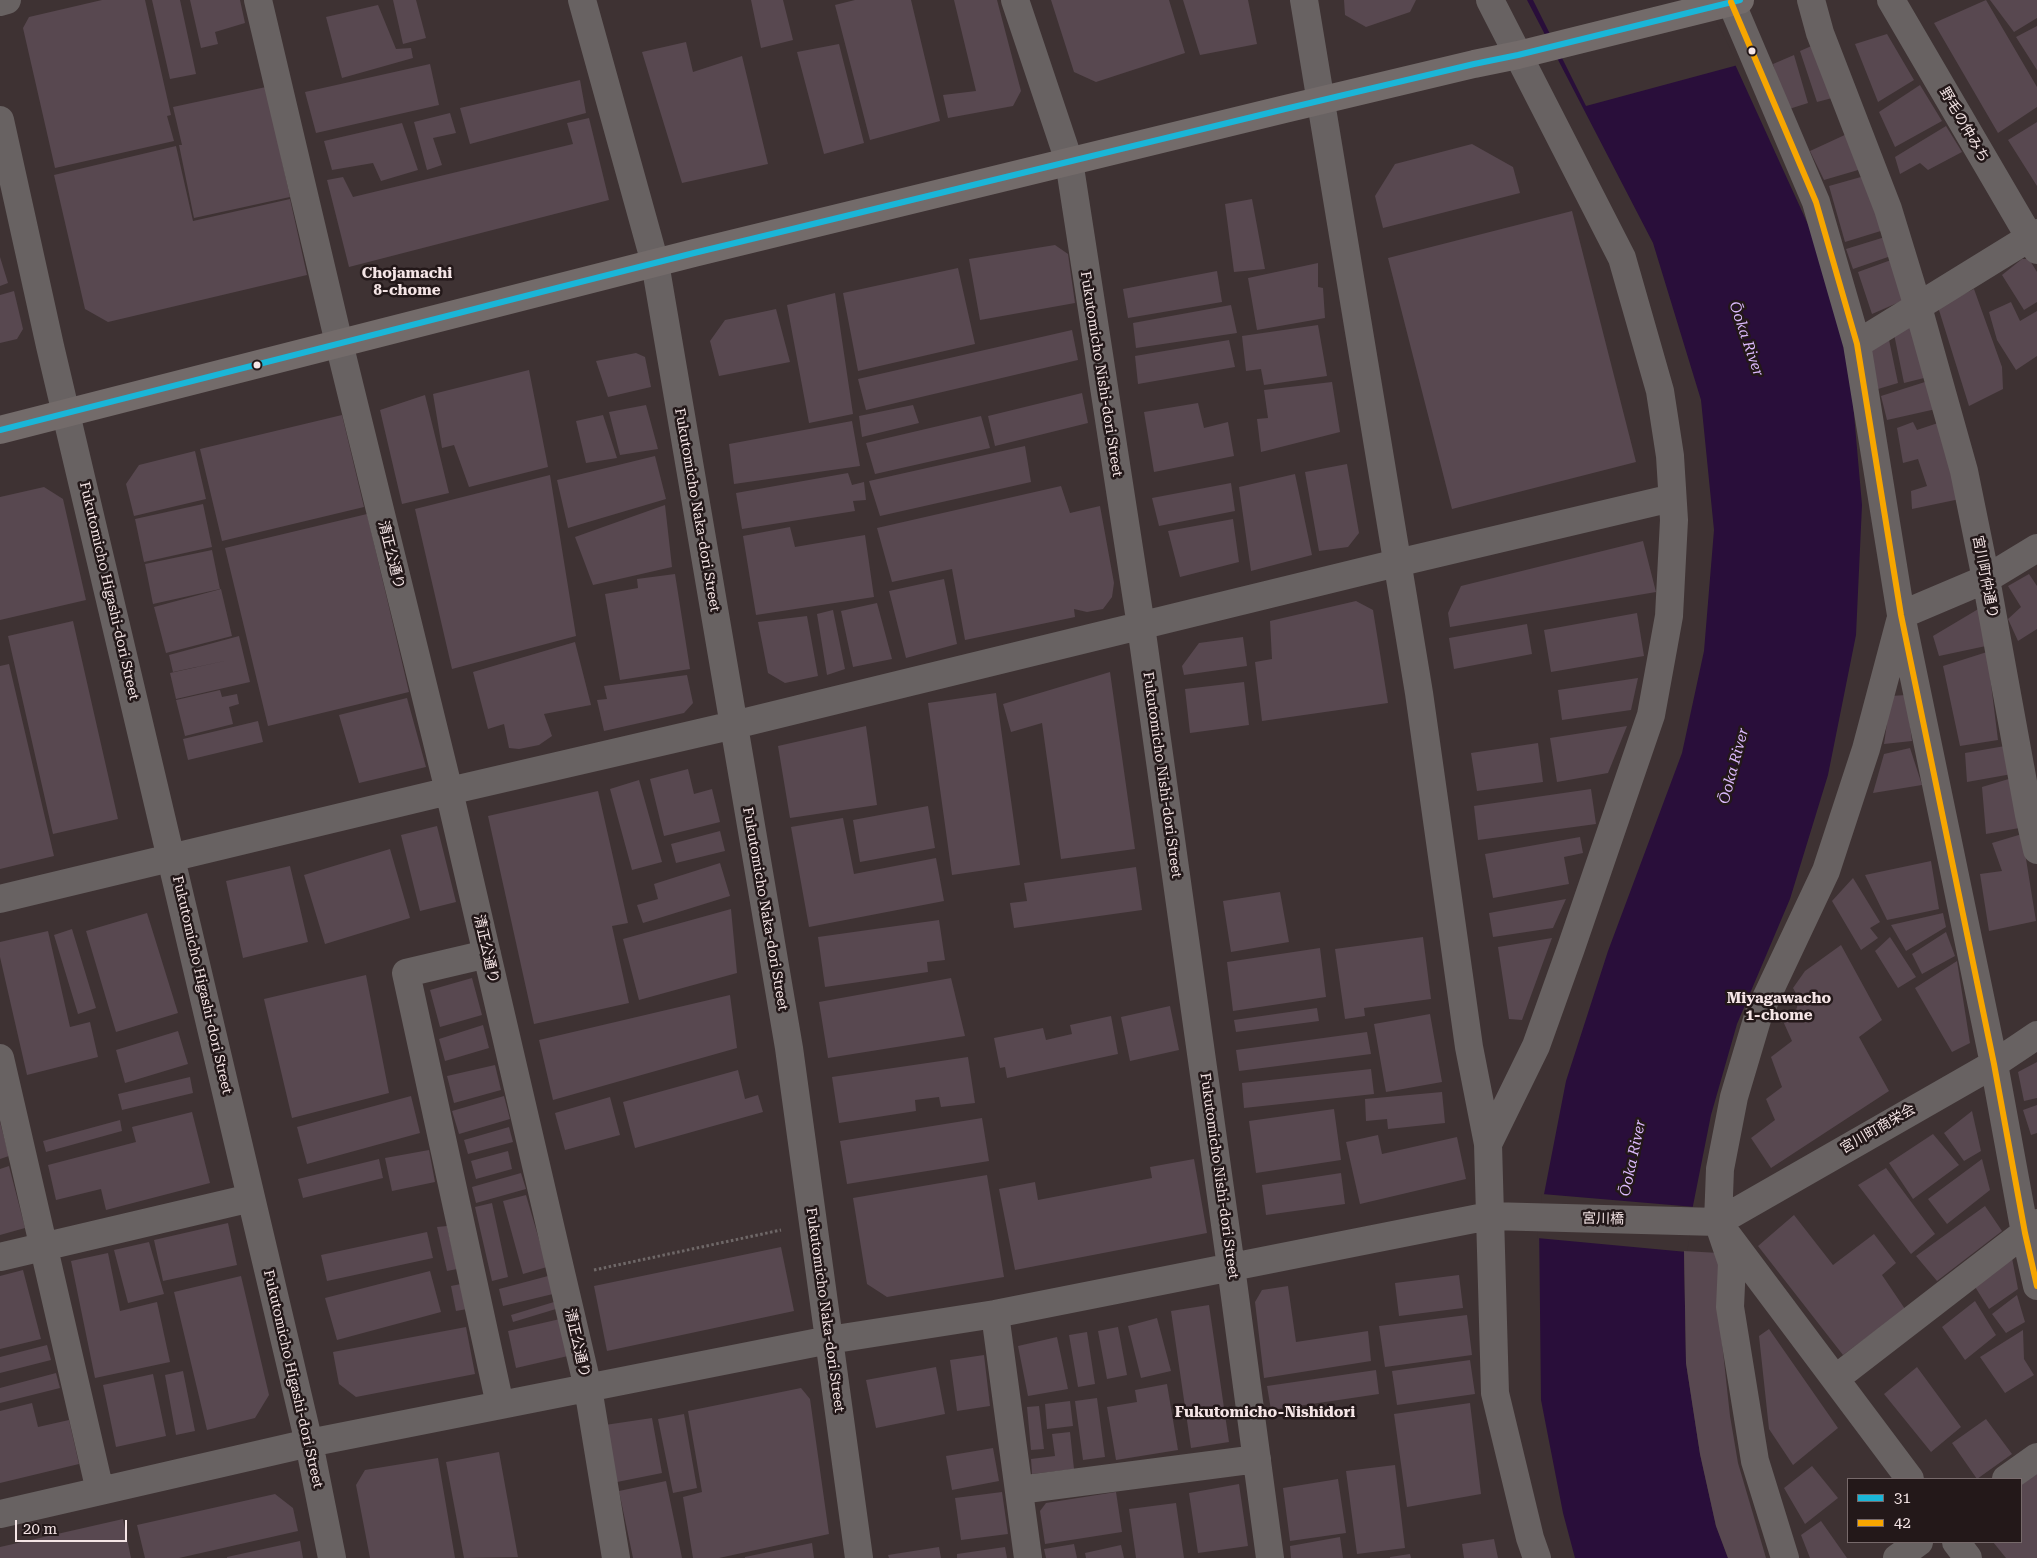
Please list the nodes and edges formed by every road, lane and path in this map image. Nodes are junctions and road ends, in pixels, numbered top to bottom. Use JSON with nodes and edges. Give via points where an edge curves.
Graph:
{"nodes":[{"id":1,"x":7,"y":0,"type":"edge"},
{"id":2,"x":258,"y":0,"type":"edge"},
{"id":3,"x":582,"y":0,"type":"edge"},
{"id":4,"x":1015,"y":0,"type":"edge"},
{"id":5,"x":1304,"y":0,"type":"edge"},
{"id":6,"x":1490,"y":0,"type":"edge"},
{"id":7,"x":1810,"y":0,"type":"edge"},
{"id":8,"x":1891,"y":0,"type":"edge"},
{"id":9,"x":1735,"y":1,"type":"edge"},
{"id":10,"x":0,"y":2,"type":"edge"},
{"id":11,"x":1530,"y":52,"type":"junction"},
{"id":12,"x":1320,"y":101,"type":"junction"},
{"id":13,"x":0,"y":120,"type":"edge"},
{"id":14,"x":1069,"y":161,"type":"junction"},
{"id":15,"x":2034,"y":240,"type":"edge"},
{"id":16,"x":655,"y":263,"type":"junction"},
{"id":17,"x":1918,"y":307,"type":"junction"},
{"id":18,"x":339,"y":343,"type":"junction"},
{"id":19,"x":1857,"y":344,"type":"junction"},
{"id":20,"x":66,"y":413,"type":"junction"},
{"id":21,"x":0,"y":430,"type":"edge"},
{"id":22,"x":1672,"y":498,"type":"junction"},
{"id":23,"x":2037,"y":548,"type":"edge"},
{"id":24,"x":1397,"y":563,"type":"junction"},
{"id":25,"x":1986,"y":579,"type":"junction"},
{"id":26,"x":1901,"y":614,"type":"junction"},
{"id":27,"x":1141,"y":626,"type":"junction"},
{"id":28,"x":734,"y":725,"type":"junction"},
{"id":29,"x":449,"y":791,"type":"junction"},
{"id":30,"x":2037,"y":850,"type":"edge"},
{"id":31,"x":172,"y":859,"type":"junction"},
{"id":32,"x":0,"y":899,"type":"edge"},
{"id":33,"x":487,"y":954,"type":"junction"},
{"id":34,"x":2037,"y":1035,"type":"edge"},
{"id":35,"x":0,"y":1058,"type":"edge"},
{"id":36,"x":1994,"y":1064,"type":"junction"},
{"id":37,"x":1488,"y":1144,"type":"junction"},
{"id":38,"x":251,"y":1198,"type":"junction"},
{"id":39,"x":1489,"y":1216,"type":"junction"},
{"id":40,"x":1718,"y":1222,"type":"junction"},
{"id":41,"x":813,"y":1223,"type":"junction"},
{"id":42,"x":2031,"y":1228,"type":"edge"},
{"id":43,"x":44,"y":1247,"type":"junction"},
{"id":44,"x":0,"y":1257,"type":"edge"},
{"id":45,"x":1232,"y":1267,"type":"junction"},
{"id":46,"x":562,"y":1276,"type":"junction"},
{"id":47,"x":2037,"y":1286,"type":"edge"},
{"id":48,"x":995,"y":1314,"type":"junction"},
{"id":49,"x":830,"y":1340,"type":"junction"},
{"id":50,"x":1835,"y":1379,"type":"junction"},
{"id":51,"x":588,"y":1388,"type":"junction"},
{"id":52,"x":500,"y":1406,"type":"junction"},
{"id":53,"x":309,"y":1443,"type":"junction"},
{"id":54,"x":2037,"y":1457,"type":"edge"},
{"id":55,"x":1257,"y":1460,"type":"junction"},
{"id":56,"x":1909,"y":1478,"type":"edge"},
{"id":57,"x":2007,"y":1478,"type":"edge"},
{"id":58,"x":1019,"y":1490,"type":"junction"},
{"id":59,"x":100,"y":1491,"type":"junction"},
{"id":60,"x":0,"y":1514,"type":"edge"},
{"id":61,"x":1918,"y":1543,"type":"edge"},
{"id":62,"x":1957,"y":1543,"type":"edge"},
{"id":63,"x":332,"y":1558,"type":"edge"},
{"id":64,"x":616,"y":1558,"type":"edge"},
{"id":65,"x":860,"y":1558,"type":"edge"},
{"id":66,"x":1028,"y":1558,"type":"edge"},
{"id":67,"x":1270,"y":1558,"type":"edge"},
{"id":68,"x":1537,"y":1558,"type":"edge"},
{"id":69,"x":1785,"y":1558,"type":"edge"},
{"id":70,"x":1897,"y":1558,"type":"edge"},
{"id":71,"x":1968,"y":1558,"type":"edge"}],
"edges":[{"from":1,"to":10,"type":"street"},
{"from":2,"to":18,"type":"street","name":"清正公通り"},
{"from":3,"to":16,"type":"street","name":"Fukutomicho Naka-dori Street"},
{"from":4,"to":14,"type":"street","name":"Fukutomicho Nishi-dori Street"},
{"from":5,"to":12,"type":"street"},
{"from":6,"to":11,"type":"street"},
{"from":7,"to":17,"type":"street","name":"宮川町仲通り","via":[[1888,209]]},
{"from":8,"to":15,"type":"street","name":"野毛の仲みち"},
{"from":9,"to":11,"type":"main road"},
{"from":9,"to":19,"type":"street","via":[[1816,202]]},
{"from":11,"to":12,"type":"main road"},
{"from":11,"to":22,"type":"street","via":[[1622,258],[1660,392],[1670,456]]},
{"from":12,"to":14,"type":"main road"},
{"from":12,"to":24,"type":"street"},
{"from":13,"to":20,"type":"street","name":"Fukutomicho Higashi-dori Street"},
{"from":14,"to":16,"type":"main road"},
{"from":14,"to":27,"type":"street","name":"Fukutomicho Nishi-dori Street"},
{"from":15,"to":17,"type":"street"},
{"from":16,"to":18,"type":"main road"},
{"from":16,"to":28,"type":"street","name":"Fukutomicho Naka-dori Street"},
{"from":17,"to":19,"type":"street"},
{"from":17,"to":25,"type":"street","name":"宮川町仲通り","via":[[1964,471]]},
{"from":18,"to":20,"type":"main road"},
{"from":18,"to":29,"type":"street","name":"清正公通り"},
{"from":19,"to":26,"type":"street"},
{"from":20,"to":21,"type":"main road"},
{"from":20,"to":31,"type":"street","name":"Fukutomicho Higashi-dori Street"},
{"from":22,"to":24,"type":"street"},
{"from":22,"to":37,"type":"street","via":[[1674,520],[1669,616],[1651,715],[1536,1046]]},
{"from":23,"to":25,"type":"street"},
{"from":24,"to":27,"type":"street"},
{"from":24,"to":37,"type":"street","via":[[1469,1047]]},
{"from":25,"to":26,"type":"street"},
{"from":25,"to":30,"type":"street","name":"宮川町仲通り"},
{"from":26,"to":36,"type":"street"},
{"from":26,"to":40,"type":"street","via":[[1866,749],[1826,871],[1759,1013],[1734,1097],[1720,1169]]},
{"from":27,"to":28,"type":"street"},
{"from":27,"to":45,"type":"street","name":"Fukutomicho Nishi-dori Street"},
{"from":28,"to":29,"type":"street"},
{"from":28,"to":41,"type":"street","name":"Fukutomicho Naka-dori Street","via":[[789,1048]]},
{"from":29,"to":31,"type":"street"},
{"from":29,"to":33,"type":"street","name":"清正公通り"},
{"from":31,"to":32,"type":"street"},
{"from":31,"to":38,"type":"street","name":"Fukutomicho Higashi-dori Street"},
{"from":33,"to":46,"type":"street","name":"清正公通り"},
{"from":33,"to":52,"type":"street","via":[[406,973]]},
{"from":34,"to":36,"type":"street","name":"宮川町商栄会"},
{"from":35,"to":43,"type":"street"},
{"from":36,"to":40,"type":"street","name":"宮川町商栄会"},
{"from":36,"to":42,"type":"street"},
{"from":37,"to":39,"type":"street"},
{"from":38,"to":43,"type":"street"},
{"from":38,"to":53,"type":"street","name":"Fukutomicho Higashi-dori Street"},
{"from":39,"to":40,"type":"street","name":"宮川橋"},
{"from":39,"to":45,"type":"street","name":"宮川橋"},
{"from":39,"to":68,"type":"street","via":[[1495,1393]]},
{"from":40,"to":50,"type":"street"},
{"from":40,"to":69,"type":"street","via":[[1732,1263],[1730,1307],[1755,1461]]},
{"from":41,"to":46,"type":"path"},
{"from":41,"to":49,"type":"street","name":"Fukutomicho Naka-dori Street"},
{"from":42,"to":47,"type":"street"},
{"from":42,"to":50,"type":"street"},
{"from":43,"to":44,"type":"street"},
{"from":43,"to":59,"type":"street"},
{"from":45,"to":48,"type":"street","name":"宮川橋"},
{"from":45,"to":55,"type":"street","name":"Fukutomicho Nishi-dori Street"},
{"from":46,"to":51,"type":"street","name":"清正公通り"},
{"from":48,"to":49,"type":"street","name":"宮川橋"},
{"from":48,"to":58,"type":"street"},
{"from":49,"to":51,"type":"street","name":"宮川橋"},
{"from":49,"to":65,"type":"street","name":"Fukutomicho Naka-dori Street"},
{"from":50,"to":56,"type":"street"},
{"from":51,"to":52,"type":"street","name":"宮川橋"},
{"from":51,"to":64,"type":"street","name":"清正公通り"},
{"from":52,"to":53,"type":"street","name":"宮川橋"},
{"from":53,"to":59,"type":"street","name":"宮川橋"},
{"from":53,"to":63,"type":"street","name":"Fukutomicho Higashi-dori Street"},
{"from":54,"to":57,"type":"street"},
{"from":55,"to":58,"type":"street"},
{"from":55,"to":67,"type":"street","name":"Fukutomicho Nishi-dori Street"},
{"from":58,"to":66,"type":"street"},
{"from":59,"to":60,"type":"street","name":"宮川橋"},
{"from":61,"to":70,"type":"street"},
{"from":62,"to":71,"type":"street"}]}
